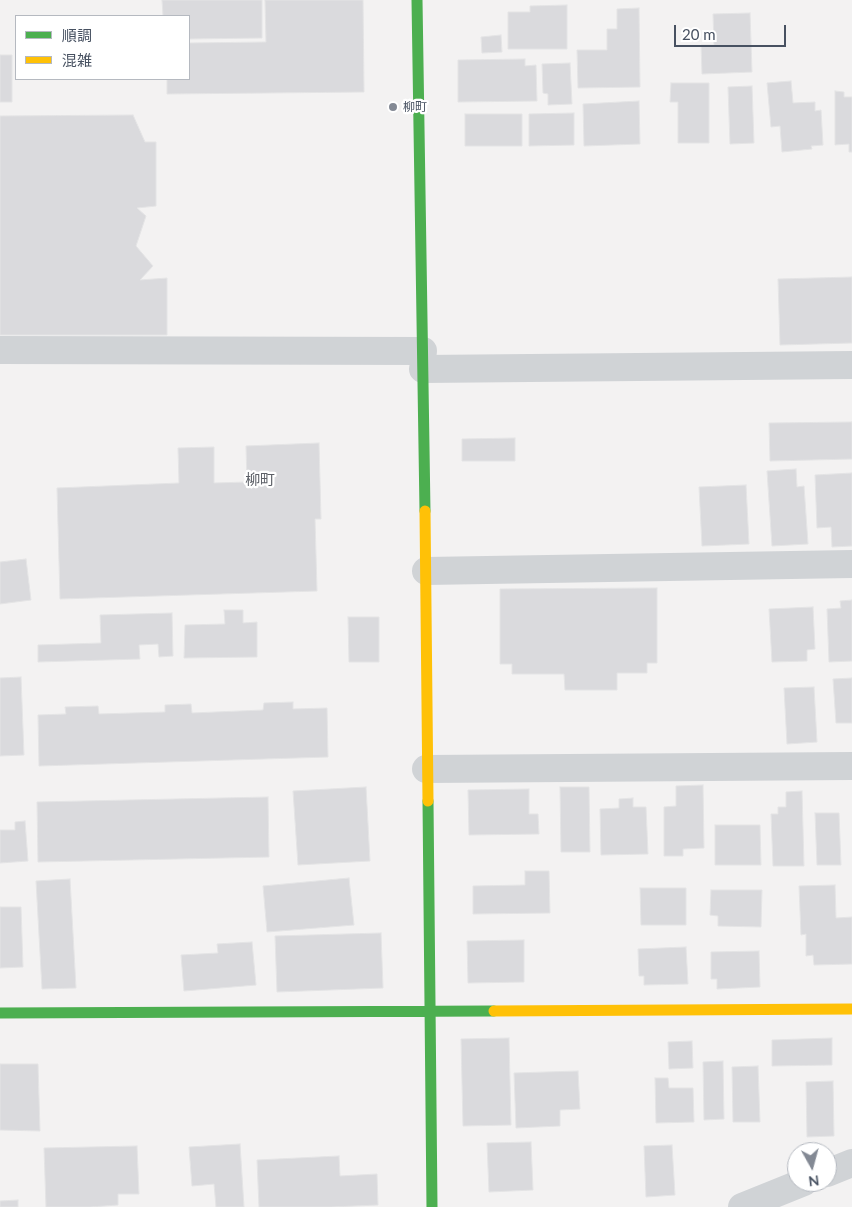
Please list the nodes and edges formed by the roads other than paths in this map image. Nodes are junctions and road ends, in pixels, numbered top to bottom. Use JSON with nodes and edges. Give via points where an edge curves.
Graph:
{"nodes":[{"id":1,"x":417,"y":0,"type":"edge"},
{"id":2,"x":0,"y":350,"type":"edge"},
{"id":3,"x":423,"y":360,"type":"junction"},
{"id":4,"x":852,"y":365,"type":"edge"},
{"id":5,"x":852,"y":564,"type":"edge"},
{"id":6,"x":426,"y":572,"type":"junction"},
{"id":7,"x":852,"y":766,"type":"edge"},
{"id":8,"x":426,"y":769,"type":"junction"},
{"id":9,"x":852,"y":1009,"type":"edge"},
{"id":10,"x":428,"y":1011,"type":"junction"},
{"id":11,"x":0,"y":1013,"type":"edge"},
{"id":12,"x":852,"y":1163,"type":"edge"},
{"id":13,"x":837,"y":1169,"type":"edge"},
{"id":14,"x":787,"y":1190,"type":"edge"},
{"id":15,"x":757,"y":1204,"type":"edge"},
{"id":16,"x":432,"y":1207,"type":"edge"}],
"edges":[{"from":1,"to":3,"type":"street"},
{"from":2,"to":3,"type":"street"},
{"from":3,"to":4,"type":"street"},
{"from":3,"to":6,"type":"street"},
{"from":5,"to":6,"type":"street"},
{"from":6,"to":8,"type":"street"},
{"from":7,"to":8,"type":"street"},
{"from":8,"to":10,"type":"street"},
{"from":9,"to":10,"type":"street"},
{"from":10,"to":11,"type":"street"},
{"from":10,"to":16,"type":"street"},
{"from":12,"to":13,"type":"street"},
{"from":14,"to":15,"type":"street"}]}
